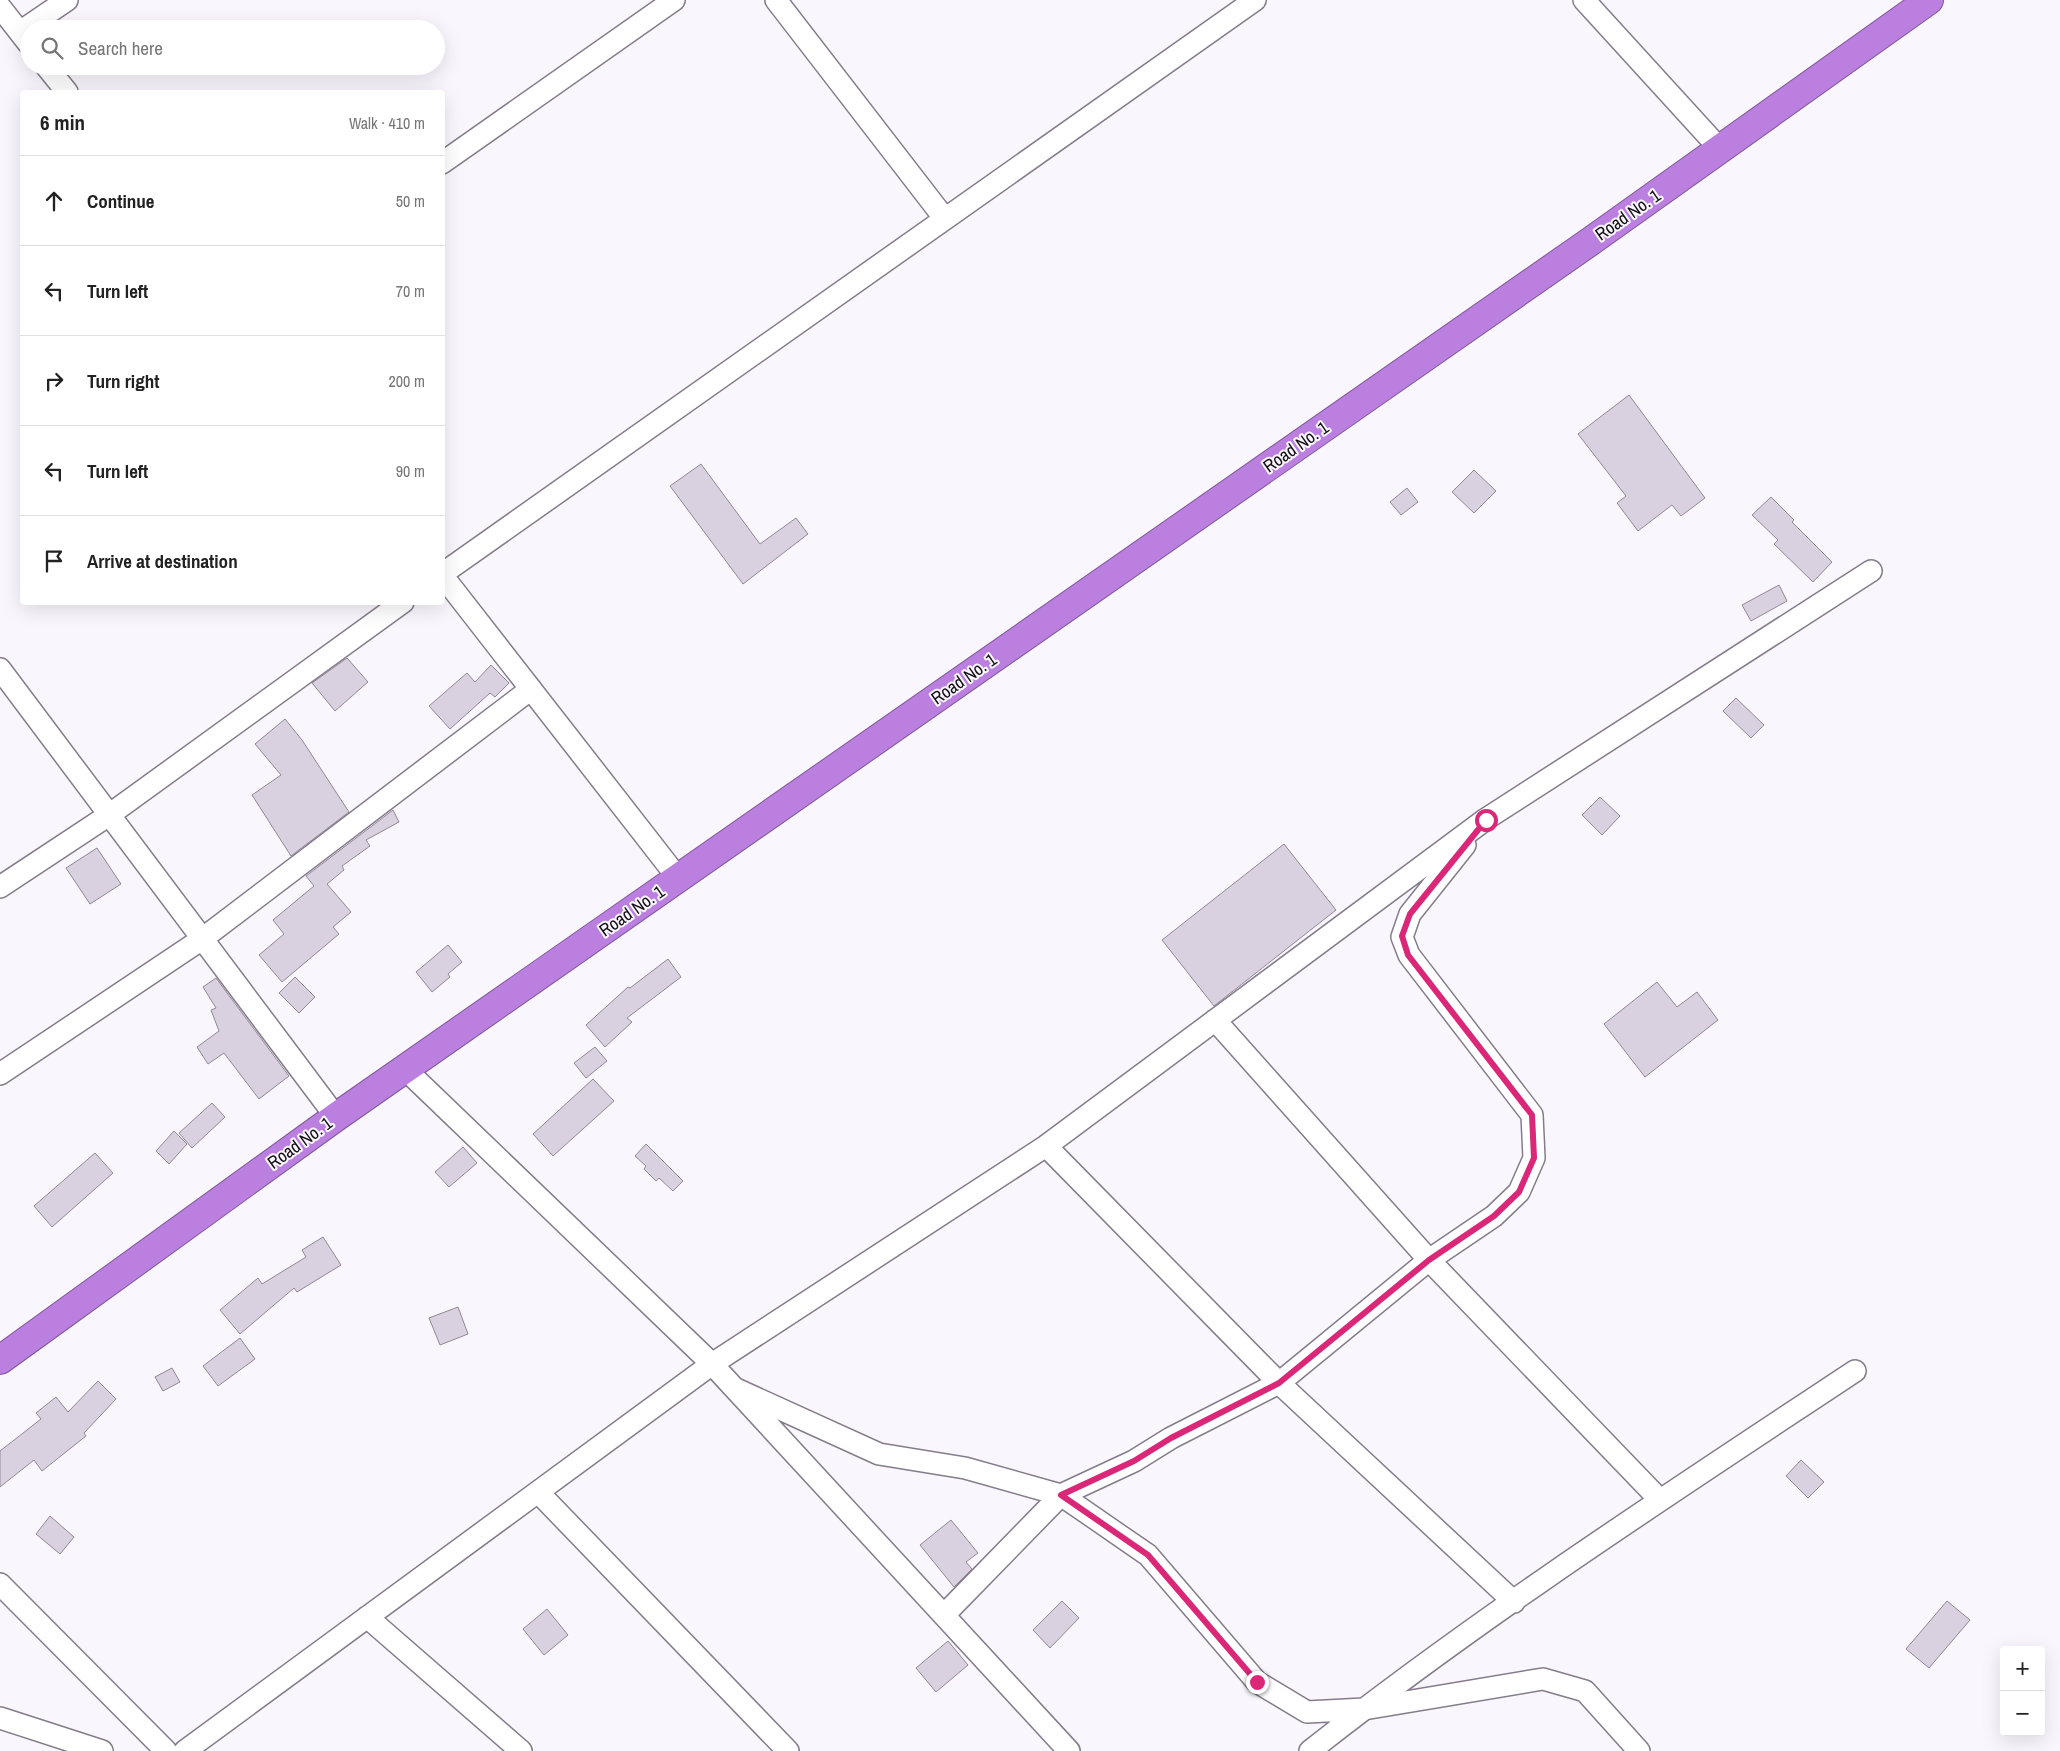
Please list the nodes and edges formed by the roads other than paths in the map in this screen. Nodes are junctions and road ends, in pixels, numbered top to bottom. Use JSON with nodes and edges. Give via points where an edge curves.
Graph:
{"nodes":[{"id":1,"x":67,"y":0,"type":"edge"},
{"id":2,"x":674,"y":0,"type":"edge"},
{"id":3,"x":776,"y":0,"type":"edge"},
{"id":4,"x":1255,"y":0,"type":"edge"},
{"id":5,"x":1584,"y":0,"type":"edge"},
{"id":6,"x":1929,"y":0,"type":"edge"},
{"id":7,"x":0,"y":7,"type":"edge"},
{"id":8,"x":44,"y":20,"type":"edge"},
{"id":9,"x":20,"y":33,"type":"edge"},
{"id":10,"x":53,"y":75,"type":"edge"},
{"id":11,"x":65,"y":90,"type":"edge"},
{"id":12,"x":1720,"y":149,"type":"junction"},
{"id":13,"x":445,"y":161,"type":"edge"},
{"id":14,"x":945,"y":219,"type":"junction"},
{"id":15,"x":1871,"y":571,"type":"dead end"},
{"id":16,"x":445,"y":573,"type":"edge"},
{"id":17,"x":445,"y":579,"type":"edge"},
{"id":18,"x":399,"y":605,"type":"edge"},
{"id":19,"x":0,"y":669,"type":"edge"},
{"id":20,"x":531,"y":689,"type":"junction"},
{"id":21,"x":109,"y":815,"type":"junction"},
{"id":22,"x":1486,"y":820,"type":"junction"},
{"id":23,"x":678,"y":878,"type":"junction"},
{"id":24,"x":0,"y":887,"type":"edge"},
{"id":25,"x":202,"y":938,"type":"junction"},
{"id":26,"x":1215,"y":1020,"type":"junction"},
{"id":27,"x":405,"y":1069,"type":"junction"},
{"id":28,"x":0,"y":1074,"type":"edge"},
{"id":29,"x":336,"y":1117,"type":"junction"},
{"id":30,"x":1046,"y":1146,"type":"junction"},
{"id":31,"x":1429,"y":1260,"type":"junction"},
{"id":32,"x":0,"y":1360,"type":"edge"},
{"id":33,"x":712,"y":1364,"type":"junction"},
{"id":34,"x":1855,"y":1371,"type":"dead end"},
{"id":35,"x":1279,"y":1383,"type":"junction"},
{"id":36,"x":736,"y":1389,"type":"junction"},
{"id":37,"x":538,"y":1492,"type":"junction"},
{"id":38,"x":1061,"y":1495,"type":"junction"},
{"id":39,"x":1660,"y":1500,"type":"junction"},
{"id":40,"x":0,"y":1584,"type":"edge"},
{"id":41,"x":1514,"y":1602,"type":"junction"},
{"id":42,"x":944,"y":1616,"type":"junction"},
{"id":43,"x":367,"y":1617,"type":"junction"},
{"id":44,"x":1364,"y":1709,"type":"junction"},
{"id":45,"x":0,"y":1718,"type":"edge"},
{"id":46,"x":102,"y":1751,"type":"edge"},
{"id":47,"x":166,"y":1751,"type":"edge"},
{"id":48,"x":185,"y":1751,"type":"edge"},
{"id":49,"x":521,"y":1751,"type":"edge"},
{"id":50,"x":788,"y":1751,"type":"edge"},
{"id":51,"x":1069,"y":1751,"type":"edge"},
{"id":52,"x":1310,"y":1751,"type":"edge"},
{"id":53,"x":1639,"y":1751,"type":"edge"}],
"edges":[{"from":1,"to":8,"type":"street"},
{"from":2,"to":13,"type":"street"},
{"from":3,"to":14,"type":"street"},
{"from":4,"to":14,"type":"street"},
{"from":5,"to":12,"type":"street"},
{"from":6,"to":12,"type":"highway","name":"Road No. 1"},
{"from":7,"to":9,"type":"street"},
{"from":10,"to":11,"type":"street"},
{"from":12,"to":23,"type":"highway","name":"Road No. 1"},
{"from":14,"to":16,"type":"street"},
{"from":15,"to":22,"type":"street"},
{"from":17,"to":20,"type":"street"},
{"from":18,"to":21,"type":"street"},
{"from":19,"to":21,"type":"street"},
{"from":20,"to":23,"type":"street"},
{"from":20,"to":25,"type":"street"},
{"from":21,"to":24,"type":"street"},
{"from":21,"to":25,"type":"street"},
{"from":22,"to":26,"type":"street"},
{"from":22,"to":31,"type":"street","via":[[1410,914],[1402,936],[1408,955],[1532,1115],[1534,1158],[1519,1192],[1494,1216]]},
{"from":23,"to":27,"type":"highway","name":"Road No. 1"},
{"from":25,"to":28,"type":"street"},
{"from":25,"to":29,"type":"street"},
{"from":26,"to":30,"type":"street"},
{"from":26,"to":31,"type":"street"},
{"from":27,"to":29,"type":"highway","name":"Road No. 1"},
{"from":27,"to":33,"type":"street"},
{"from":29,"to":32,"type":"highway","name":"Road No. 1"},
{"from":30,"to":33,"type":"street"},
{"from":30,"to":35,"type":"street"},
{"from":31,"to":35,"type":"street"},
{"from":31,"to":39,"type":"street"},
{"from":33,"to":36,"type":"street"},
{"from":33,"to":37,"type":"street"},
{"from":34,"to":39,"type":"street"},
{"from":35,"to":38,"type":"street","via":[[1171,1438],[1134,1461]]},
{"from":35,"to":41,"type":"street"},
{"from":36,"to":38,"type":"street","via":[[879,1454],[965,1468]]},
{"from":36,"to":42,"type":"street"},
{"from":37,"to":43,"type":"street"},
{"from":37,"to":50,"type":"street"},
{"from":38,"to":42,"type":"street"},
{"from":38,"to":44,"type":"street","via":[[1148,1555],[1257,1682],[1307,1712]]},
{"from":39,"to":41,"type":"street"},
{"from":40,"to":47,"type":"street"},
{"from":41,"to":44,"type":"street"},
{"from":42,"to":51,"type":"street"},
{"from":43,"to":48,"type":"street"},
{"from":43,"to":49,"type":"street"},
{"from":44,"to":52,"type":"street"},
{"from":44,"to":53,"type":"street","via":[[1543,1679],[1585,1691]]},
{"from":45,"to":46,"type":"street"}]}
